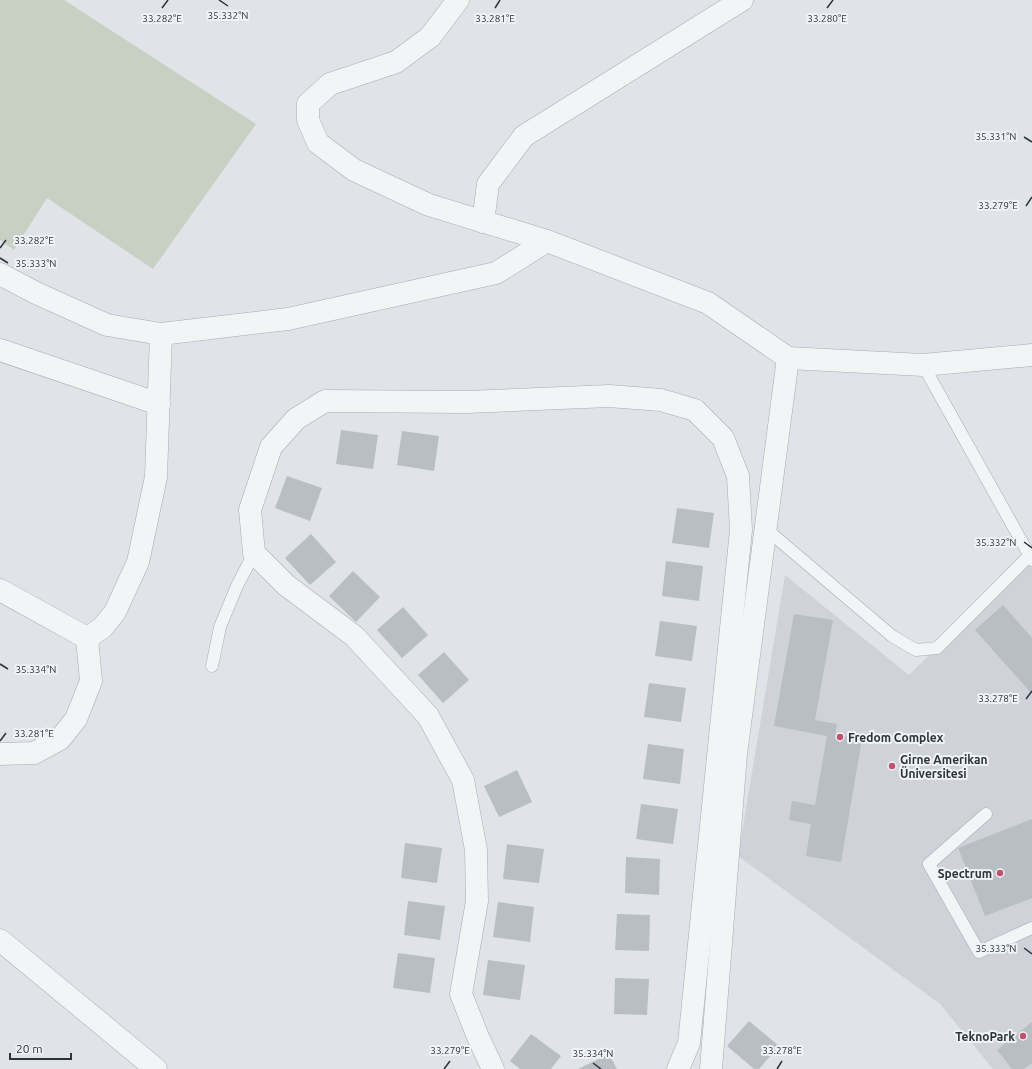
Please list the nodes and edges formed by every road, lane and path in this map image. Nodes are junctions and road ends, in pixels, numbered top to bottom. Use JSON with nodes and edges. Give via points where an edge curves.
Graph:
{"nodes":[{"id":1,"x":458,"y":0,"type":"edge"},
{"id":2,"x":742,"y":0,"type":"edge"},
{"id":3,"x":483,"y":222,"type":"junction"},
{"id":4,"x":547,"y":242,"type":"junction"},
{"id":5,"x":0,"y":274,"type":"edge"},
{"id":6,"x":161,"y":334,"type":"junction"},
{"id":7,"x":0,"y":350,"type":"edge"},
{"id":8,"x":1032,"y":355,"type":"edge"},
{"id":9,"x":788,"y":358,"type":"junction"},
{"id":10,"x":923,"y":365,"type":"junction"},
{"id":11,"x":159,"y":404,"type":"junction"},
{"id":12,"x":766,"y":529,"type":"junction"},
{"id":13,"x":254,"y":553,"type":"junction"},
{"id":14,"x":1031,"y":558,"type":"edge"},
{"id":15,"x":0,"y":590,"type":"edge"},
{"id":16,"x":87,"y":638,"type":"junction"},
{"id":17,"x":212,"y":666,"type":"dead end"},
{"id":18,"x":0,"y":754,"type":"edge"},
{"id":19,"x":986,"y":814,"type":"dead end"},
{"id":20,"x":1032,"y":928,"type":"edge"},
{"id":21,"x":0,"y":940,"type":"edge"},
{"id":22,"x":156,"y":1069,"type":"edge"},
{"id":23,"x":493,"y":1069,"type":"edge"},
{"id":24,"x":678,"y":1069,"type":"edge"},
{"id":25,"x":711,"y":1069,"type":"edge"}],
"edges":[{"from":1,"to":3,"type":"street","via":[[430,38],[396,62],[330,84],[308,104],[308,120],[318,143],[354,170],[429,205]]},
{"from":2,"to":3,"type":"street","via":[[524,136],[488,184]]},
{"from":3,"to":4,"type":"street"},
{"from":4,"to":6,"type":"street","via":[[496,273],[288,319]]},
{"from":4,"to":9,"type":"street","via":[[708,303]]},
{"from":5,"to":6,"type":"street","via":[[106,325]]},
{"from":6,"to":11,"type":"street"},
{"from":7,"to":11,"type":"street"},
{"from":8,"to":10,"type":"street"},
{"from":9,"to":10,"type":"street"},
{"from":9,"to":12,"type":"street"},
{"from":10,"to":14,"type":"lane"},
{"from":11,"to":16,"type":"street","via":[[156,477],[138,562],[115,612],[102,628]]},
{"from":12,"to":14,"type":"lane","via":[[892,636],[916,650],[937,648]]},
{"from":12,"to":25,"type":"street","via":[[736,754]]},
{"from":13,"to":17,"type":"lane","via":[[220,627]]},
{"from":13,"to":23,"type":"street","via":[[286,585],[360,642],[428,716],[463,780],[476,850],[477,902],[461,994]]},
{"from":13,"to":24,"type":"street","via":[[250,510],[271,447],[296,420],[325,400],[467,402],[609,396],[661,400],[695,410],[723,438],[738,476],[741,530],[689,1043]]},
{"from":15,"to":16,"type":"street"},
{"from":16,"to":18,"type":"street","via":[[91,681],[76,719],[60,739],[34,753]]},
{"from":19,"to":20,"type":"lane","via":[[929,864],[979,952]]},
{"from":21,"to":22,"type":"street"}]}
